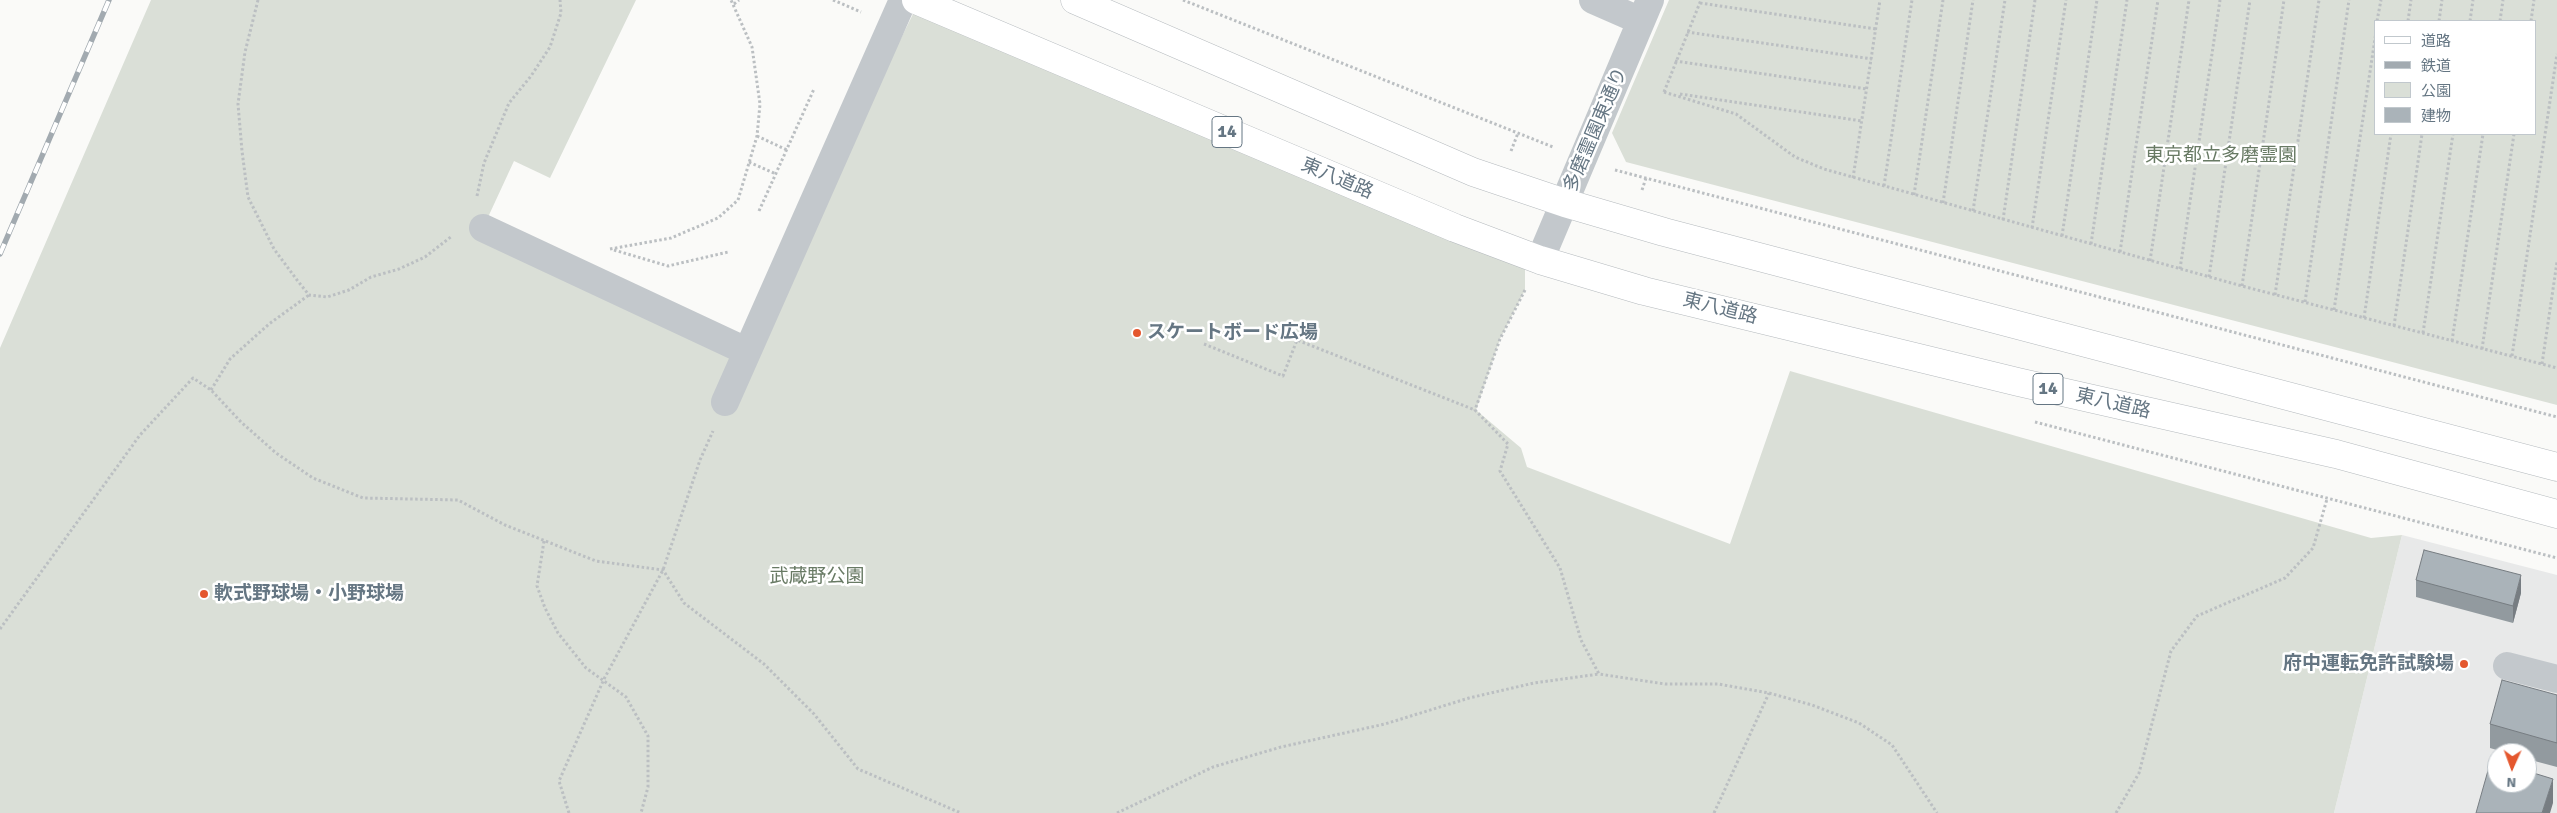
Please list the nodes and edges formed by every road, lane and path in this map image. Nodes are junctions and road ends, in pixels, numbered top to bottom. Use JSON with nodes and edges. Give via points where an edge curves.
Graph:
{"nodes":[{"id":1,"x":258,"y":0,"type":"edge"},
{"id":2,"x":560,"y":0,"type":"edge"},
{"id":3,"x":731,"y":0,"type":"edge"},
{"id":4,"x":739,"y":0,"type":"edge"},
{"id":5,"x":903,"y":0,"type":"edge"},
{"id":6,"x":916,"y":0,"type":"edge"},
{"id":7,"x":1075,"y":0,"type":"edge"},
{"id":8,"x":1183,"y":0,"type":"edge"},
{"id":9,"x":1593,"y":0,"type":"edge"},
{"id":10,"x":1880,"y":0,"type":"edge"},
{"id":11,"x":1912,"y":0,"type":"edge"},
{"id":12,"x":1943,"y":0,"type":"edge"},
{"id":13,"x":1973,"y":0,"type":"edge"},
{"id":14,"x":2005,"y":0,"type":"edge"},
{"id":15,"x":2035,"y":0,"type":"edge"},
{"id":16,"x":2066,"y":0,"type":"edge"},
{"id":17,"x":2097,"y":0,"type":"edge"},
{"id":18,"x":2127,"y":0,"type":"edge"},
{"id":19,"x":2158,"y":0,"type":"edge"},
{"id":20,"x":2189,"y":0,"type":"edge"},
{"id":21,"x":2220,"y":0,"type":"edge"},
{"id":22,"x":2250,"y":0,"type":"edge"},
{"id":23,"x":2284,"y":0,"type":"edge"},
{"id":24,"x":2319,"y":0,"type":"edge"},
{"id":25,"x":2349,"y":0,"type":"edge"},
{"id":26,"x":2380,"y":0,"type":"edge"},
{"id":27,"x":2411,"y":0,"type":"edge"},
{"id":28,"x":2442,"y":0,"type":"edge"},
{"id":29,"x":2473,"y":0,"type":"edge"},
{"id":30,"x":2503,"y":0,"type":"edge"},
{"id":31,"x":2534,"y":0,"type":"edge"},
{"id":32,"x":1701,"y":2,"type":"edge"},
{"id":33,"x":734,"y":4,"type":"junction"},
{"id":34,"x":1646,"y":11,"type":"edge"},
{"id":35,"x":2377,"y":20,"type":"edge"},
{"id":36,"x":2408,"y":20,"type":"edge"},
{"id":37,"x":2439,"y":20,"type":"edge"},
{"id":38,"x":2470,"y":20,"type":"edge"},
{"id":39,"x":2500,"y":20,"type":"edge"},
{"id":40,"x":2531,"y":20,"type":"edge"},
{"id":41,"x":1876,"y":29,"type":"junction"},
{"id":42,"x":1688,"y":32,"type":"junction"},
{"id":43,"x":2374,"y":45,"type":"edge"},
{"id":44,"x":2557,"y":54,"type":"edge"},
{"id":45,"x":1872,"y":59,"type":"junction"},
{"id":46,"x":1675,"y":61,"type":"junction"},
{"id":47,"x":814,"y":89,"type":"dead end"},
{"id":48,"x":1867,"y":89,"type":"junction"},
{"id":49,"x":1664,"y":92,"type":"junction"},
{"id":50,"x":1862,"y":121,"type":"junction"},
{"id":51,"x":2391,"y":135,"type":"edge"},
{"id":52,"x":2422,"y":135,"type":"edge"},
{"id":53,"x":2453,"y":135,"type":"edge"},
{"id":54,"x":2483,"y":135,"type":"edge"},
{"id":55,"x":2514,"y":135,"type":"edge"},
{"id":56,"x":757,"y":136,"type":"junction"},
{"id":57,"x":787,"y":150,"type":"junction"},
{"id":58,"x":1561,"y":150,"type":"dead end"},
{"id":59,"x":749,"y":162,"type":"junction"},
{"id":60,"x":1616,"y":170,"type":"dead end"},
{"id":61,"x":776,"y":174,"type":"junction"},
{"id":62,"x":1854,"y":178,"type":"junction"},
{"id":63,"x":1884,"y":186,"type":"junction"},
{"id":64,"x":1914,"y":194,"type":"junction"},
{"id":65,"x":476,"y":198,"type":"dead end"},
{"id":66,"x":1566,"y":203,"type":"junction"},
{"id":67,"x":1943,"y":203,"type":"junction"},
{"id":68,"x":759,"y":211,"type":"dead end"},
{"id":69,"x":1973,"y":211,"type":"junction"},
{"id":70,"x":2003,"y":220,"type":"junction"},
{"id":71,"x":2032,"y":228,"type":"junction"},
{"id":72,"x":470,"y":230,"type":"joint"},
{"id":73,"x":2062,"y":236,"type":"junction"},
{"id":74,"x":2091,"y":244,"type":"junction"},
{"id":75,"x":605,"y":249,"type":"dead end"},
{"id":76,"x":614,"y":250,"type":"junction"},
{"id":77,"x":728,"y":252,"type":"dead end"},
{"id":78,"x":2120,"y":252,"type":"junction"},
{"id":79,"x":1540,"y":260,"type":"junction"},
{"id":80,"x":2150,"y":260,"type":"junction"},
{"id":81,"x":2557,"y":262,"type":"edge"},
{"id":82,"x":2180,"y":269,"type":"junction"},
{"id":83,"x":2209,"y":277,"type":"junction"},
{"id":84,"x":2242,"y":286,"type":"junction"},
{"id":85,"x":309,"y":295,"type":"junction"},
{"id":86,"x":2276,"y":295,"type":"junction"},
{"id":87,"x":2305,"y":302,"type":"junction"},
{"id":88,"x":2334,"y":310,"type":"junction"},
{"id":89,"x":2364,"y":318,"type":"junction"},
{"id":90,"x":2394,"y":326,"type":"junction"},
{"id":91,"x":2423,"y":333,"type":"junction"},
{"id":92,"x":2452,"y":341,"type":"junction"},
{"id":93,"x":1204,"y":344,"type":"dead end"},
{"id":94,"x":2482,"y":349,"type":"junction"},
{"id":95,"x":746,"y":351,"type":"junction"},
{"id":96,"x":2512,"y":356,"type":"junction"},
{"id":97,"x":2542,"y":364,"type":"junction"},
{"id":98,"x":2557,"y":368,"type":"edge"},
{"id":99,"x":211,"y":390,"type":"junction"},
{"id":100,"x":725,"y":402,"type":"joint"},
{"id":101,"x":1475,"y":410,"type":"junction"},
{"id":102,"x":2557,"y":418,"type":"edge"},
{"id":103,"x":2557,"y":467,"type":"edge"},
{"id":104,"x":2327,"y":498,"type":"dead end"},
{"id":105,"x":2557,"y":514,"type":"edge"},
{"id":106,"x":544,"y":541,"type":"junction"},
{"id":107,"x":663,"y":570,"type":"junction"},
{"id":108,"x":0,"y":629,"type":"edge"},
{"id":109,"x":2507,"y":666,"type":"dead end"},
{"id":110,"x":1599,"y":674,"type":"junction"},
{"id":111,"x":2557,"y":679,"type":"edge"},
{"id":112,"x":604,"y":680,"type":"junction"},
{"id":113,"x":1768,"y":693,"type":"junction"},
{"id":114,"x":569,"y":813,"type":"edge"},
{"id":115,"x":641,"y":813,"type":"edge"},
{"id":116,"x":961,"y":813,"type":"edge"},
{"id":117,"x":1117,"y":813,"type":"edge"},
{"id":118,"x":1714,"y":813,"type":"edge"},
{"id":119,"x":1937,"y":813,"type":"edge"},
{"id":120,"x":2116,"y":813,"type":"edge"}],
"edges":[{"from":1,"to":85,"type":"path","via":[[245,52],[238,104],[248,196],[274,249]]},
{"from":2,"to":65,"type":"path","via":[[561,13],[550,47],[509,103],[484,163]]},
{"from":3,"to":33,"type":"path"},
{"from":4,"to":33,"type":"path"},
{"from":5,"to":95,"type":"street"},
{"from":6,"to":79,"type":"main road","name":"東八道路","number":"14","via":[[1455,228]]},
{"from":7,"to":66,"type":"main road","via":[[1473,172]]},
{"from":8,"to":58,"type":"path"},
{"from":9,"to":34,"type":"street"},
{"from":10,"to":41,"type":"path"},
{"from":11,"to":63,"type":"path"},
{"from":12,"to":64,"type":"path"},
{"from":13,"to":67,"type":"path"},
{"from":14,"to":69,"type":"path"},
{"from":15,"to":70,"type":"path"},
{"from":16,"to":71,"type":"path"},
{"from":17,"to":73,"type":"path"},
{"from":18,"to":74,"type":"path"},
{"from":19,"to":78,"type":"path"},
{"from":20,"to":80,"type":"path"},
{"from":21,"to":82,"type":"path"},
{"from":22,"to":83,"type":"path"},
{"from":23,"to":84,"type":"path"},
{"from":24,"to":86,"type":"path"},
{"from":25,"to":87,"type":"path"},
{"from":26,"to":35,"type":"path"},
{"from":27,"to":36,"type":"path"},
{"from":28,"to":37,"type":"path"},
{"from":29,"to":38,"type":"path"},
{"from":30,"to":39,"type":"path"},
{"from":31,"to":40,"type":"path"},
{"from":32,"to":41,"type":"path"},
{"from":32,"to":42,"type":"path"},
{"from":33,"to":56,"type":"path","via":[[752,47],[760,104]]},
{"from":34,"to":66,"type":"street","name":"多磨霊園東通り"},
{"from":41,"to":45,"type":"path"},
{"from":42,"to":45,"type":"path"},
{"from":42,"to":46,"type":"path"},
{"from":43,"to":88,"type":"path"},
{"from":44,"to":96,"type":"path"},
{"from":45,"to":48,"type":"path"},
{"from":46,"to":48,"type":"path"},
{"from":46,"to":49,"type":"path"},
{"from":47,"to":57,"type":"path"},
{"from":48,"to":50,"type":"path"},
{"from":49,"to":50,"type":"path"},
{"from":49,"to":62,"type":"path","via":[[1736,114],[1795,157]]},
{"from":50,"to":62,"type":"path"},
{"from":51,"to":89,"type":"path"},
{"from":52,"to":90,"type":"path"},
{"from":53,"to":91,"type":"path"},
{"from":54,"to":92,"type":"path"},
{"from":55,"to":94,"type":"path"},
{"from":56,"to":57,"type":"path"},
{"from":56,"to":59,"type":"path"},
{"from":57,"to":61,"type":"path"},
{"from":59,"to":61,"type":"path"},
{"from":59,"to":76,"type":"path","via":[[738,200],[718,218],[671,238]]},
{"from":60,"to":102,"type":"path"},
{"from":61,"to":68,"type":"path"},
{"from":62,"to":63,"type":"path"},
{"from":63,"to":64,"type":"path"},
{"from":64,"to":67,"type":"path"},
{"from":66,"to":79,"type":"street","name":"多磨霊園東通り"},
{"from":66,"to":103,"type":"main road","via":[[1664,232]]},
{"from":67,"to":69,"type":"path"},
{"from":69,"to":70,"type":"path"},
{"from":70,"to":71,"type":"path"},
{"from":71,"to":73,"type":"path"},
{"from":72,"to":85,"type":"path","via":[[399,269],[371,277],[342,292],[327,296]]},
{"from":72,"to":95,"type":"street"},
{"from":73,"to":74,"type":"path"},
{"from":74,"to":78,"type":"path"},
{"from":75,"to":76,"type":"path"},
{"from":76,"to":77,"type":"path","via":[[668,266]]},
{"from":78,"to":80,"type":"path"},
{"from":79,"to":101,"type":"path","via":[[1500,339]]},
{"from":79,"to":105,"type":"main road","name":"東八道路","number":"14","via":[[1644,291],[2336,454]]},
{"from":80,"to":82,"type":"path"},
{"from":81,"to":97,"type":"path"},
{"from":82,"to":83,"type":"path"},
{"from":83,"to":84,"type":"path"},
{"from":84,"to":86,"type":"path"},
{"from":85,"to":99,"type":"path","via":[[269,324],[230,359]]},
{"from":86,"to":87,"type":"path"},
{"from":87,"to":88,"type":"path"},
{"from":88,"to":89,"type":"path"},
{"from":89,"to":90,"type":"path"},
{"from":90,"to":91,"type":"path"},
{"from":91,"to":92,"type":"path"},
{"from":92,"to":94,"type":"path"},
{"from":93,"to":101,"type":"path","via":[[1283,376],[1297,340]]},
{"from":94,"to":96,"type":"path"},
{"from":95,"to":100,"type":"street"},
{"from":96,"to":97,"type":"path"},
{"from":97,"to":98,"type":"path"},
{"from":99,"to":106,"type":"path","via":[[240,422],[276,453],[314,478],[363,498],[458,500]]},
{"from":99,"to":108,"type":"path","via":[[193,378],[140,435]]},
{"from":100,"to":107,"type":"path","via":[[700,460]]},
{"from":101,"to":110,"type":"path","via":[[1508,444],[1500,471],[1560,568],[1581,640]]},
{"from":104,"to":120,"type":"path","via":[[2313,548],[2285,578],[2197,616],[2171,651],[2139,773]]},
{"from":106,"to":107,"type":"path","via":[[596,561]]},
{"from":106,"to":112,"type":"path","via":[[537,586],[544,608],[572,652],[586,668]]},
{"from":107,"to":112,"type":"path"},
{"from":107,"to":116,"type":"path","via":[[684,603],[764,664],[814,714],[858,769]]},
{"from":109,"to":111,"type":"street"},
{"from":110,"to":113,"type":"path","via":[[1665,684],[1718,684]]},
{"from":110,"to":117,"type":"path","via":[[1534,683],[1469,698],[1385,724],[1281,747],[1213,767]]},
{"from":112,"to":114,"type":"path","via":[[559,781]]},
{"from":112,"to":115,"type":"path","via":[[626,697],[648,736],[648,787]]},
{"from":113,"to":118,"type":"path"},
{"from":113,"to":119,"type":"path","via":[[1859,723],[1892,744]]}]}
